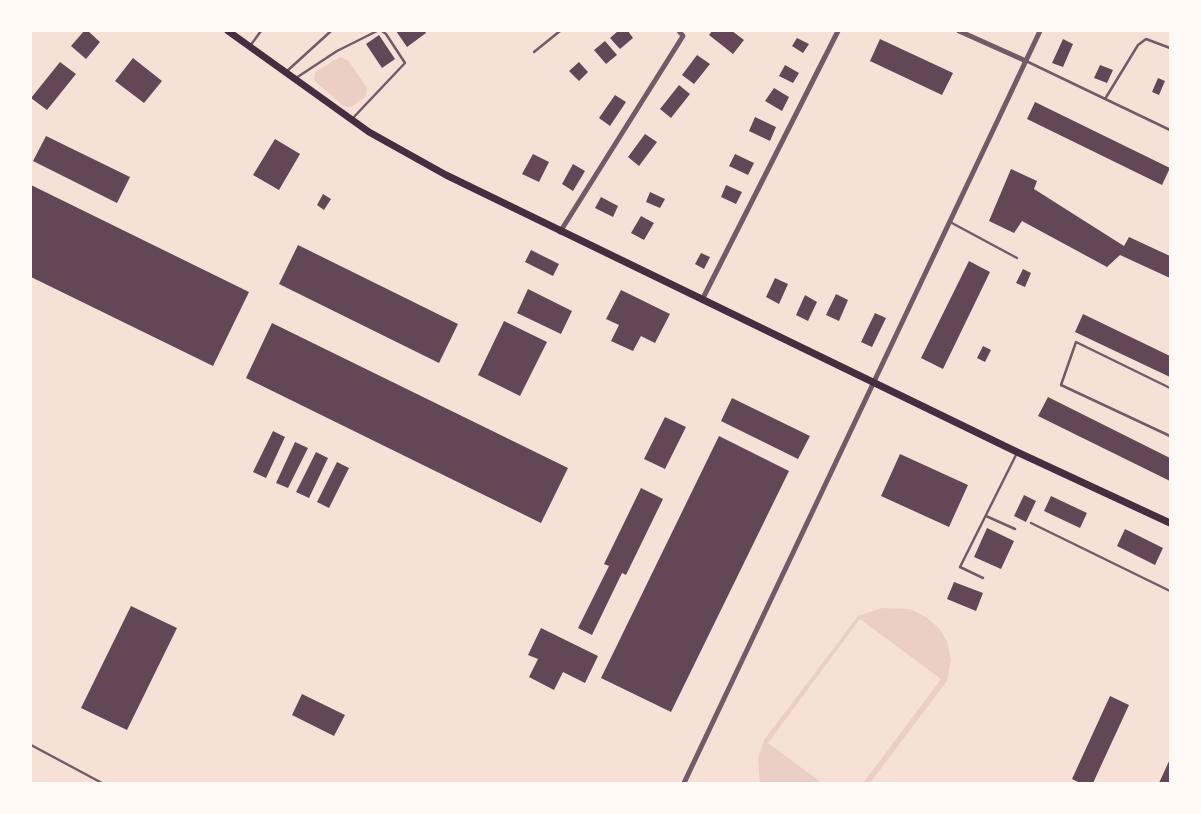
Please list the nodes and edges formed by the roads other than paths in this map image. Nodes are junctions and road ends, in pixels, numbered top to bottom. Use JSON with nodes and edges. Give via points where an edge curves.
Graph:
{"nodes":[{"id":1,"x":228,"y":31,"type":"edge"},
{"id":2,"x":260,"y":31,"type":"edge"},
{"id":3,"x":331,"y":31,"type":"edge"},
{"id":4,"x":377,"y":31,"type":"edge"},
{"id":5,"x":382,"y":31,"type":"edge"},
{"id":6,"x":560,"y":31,"type":"edge"},
{"id":7,"x":679,"y":31,"type":"edge"},
{"id":8,"x":838,"y":31,"type":"edge"},
{"id":9,"x":959,"y":31,"type":"edge"},
{"id":10,"x":1040,"y":31,"type":"edge"},
{"id":11,"x":249,"y":48,"type":"junction"},
{"id":12,"x":1170,"y":48,"type":"edge"},
{"id":13,"x":534,"y":52,"type":"dead end"},
{"id":14,"x":1026,"y":60,"type":"junction"},
{"id":15,"x":285,"y":73,"type":"junction"},
{"id":16,"x":293,"y":79,"type":"junction"},
{"id":17,"x":1105,"y":99,"type":"junction"},
{"id":18,"x":351,"y":120,"type":"junction"},
{"id":19,"x":1170,"y":130,"type":"edge"},
{"id":20,"x":950,"y":222,"type":"junction"},
{"id":21,"x":560,"y":232,"type":"junction"},
{"id":22,"x":1017,"y":258,"type":"dead end"},
{"id":23,"x":702,"y":300,"type":"junction"},
{"id":24,"x":874,"y":383,"type":"junction"},
{"id":25,"x":1170,"y":388,"type":"edge"},
{"id":26,"x":1170,"y":436,"type":"edge"},
{"id":27,"x":1017,"y":452,"type":"junction"},
{"id":28,"x":986,"y":516,"type":"junction"},
{"id":29,"x":1031,"y":523,"type":"dead end"},
{"id":30,"x":1170,"y":523,"type":"edge"},
{"id":31,"x":1015,"y":529,"type":"dead end"},
{"id":32,"x":983,"y":578,"type":"dead end"},
{"id":33,"x":1170,"y":591,"type":"edge"},
{"id":34,"x":31,"y":745,"type":"edge"},
{"id":35,"x":102,"y":783,"type":"edge"},
{"id":36,"x":684,"y":783,"type":"edge"}],
"edges":[{"from":1,"to":11,"type":"main road"},
{"from":2,"to":11,"type":"lane"},
{"from":3,"to":15,"type":"lane"},
{"from":4,"to":16,"type":"lane"},
{"from":5,"to":18,"type":"lane","via":[[405,62]]},
{"from":6,"to":13,"type":"lane"},
{"from":7,"to":21,"type":"street","via":[[683,36]]},
{"from":8,"to":23,"type":"street"},
{"from":9,"to":14,"type":"street"},
{"from":10,"to":14,"type":"street"},
{"from":11,"to":15,"type":"main road"},
{"from":12,"to":17,"type":"lane","via":[[1146,39],[1138,45]]},
{"from":14,"to":17,"type":"lane"},
{"from":14,"to":20,"type":"street"},
{"from":15,"to":16,"type":"main road"},
{"from":16,"to":18,"type":"main road"},
{"from":17,"to":19,"type":"lane"},
{"from":18,"to":21,"type":"main road","via":[[446,175]]},
{"from":20,"to":22,"type":"lane"},
{"from":20,"to":24,"type":"street"},
{"from":21,"to":23,"type":"main road"},
{"from":23,"to":24,"type":"main road"},
{"from":24,"to":27,"type":"main road"},
{"from":24,"to":36,"type":"street"},
{"from":25,"to":26,"type":"lane","via":[[1076,342],[1061,385]]},
{"from":27,"to":28,"type":"lane"},
{"from":27,"to":30,"type":"main road"},
{"from":28,"to":31,"type":"lane"},
{"from":28,"to":32,"type":"lane","via":[[960,567]]},
{"from":29,"to":33,"type":"lane"},
{"from":34,"to":35,"type":"lane"}]}
